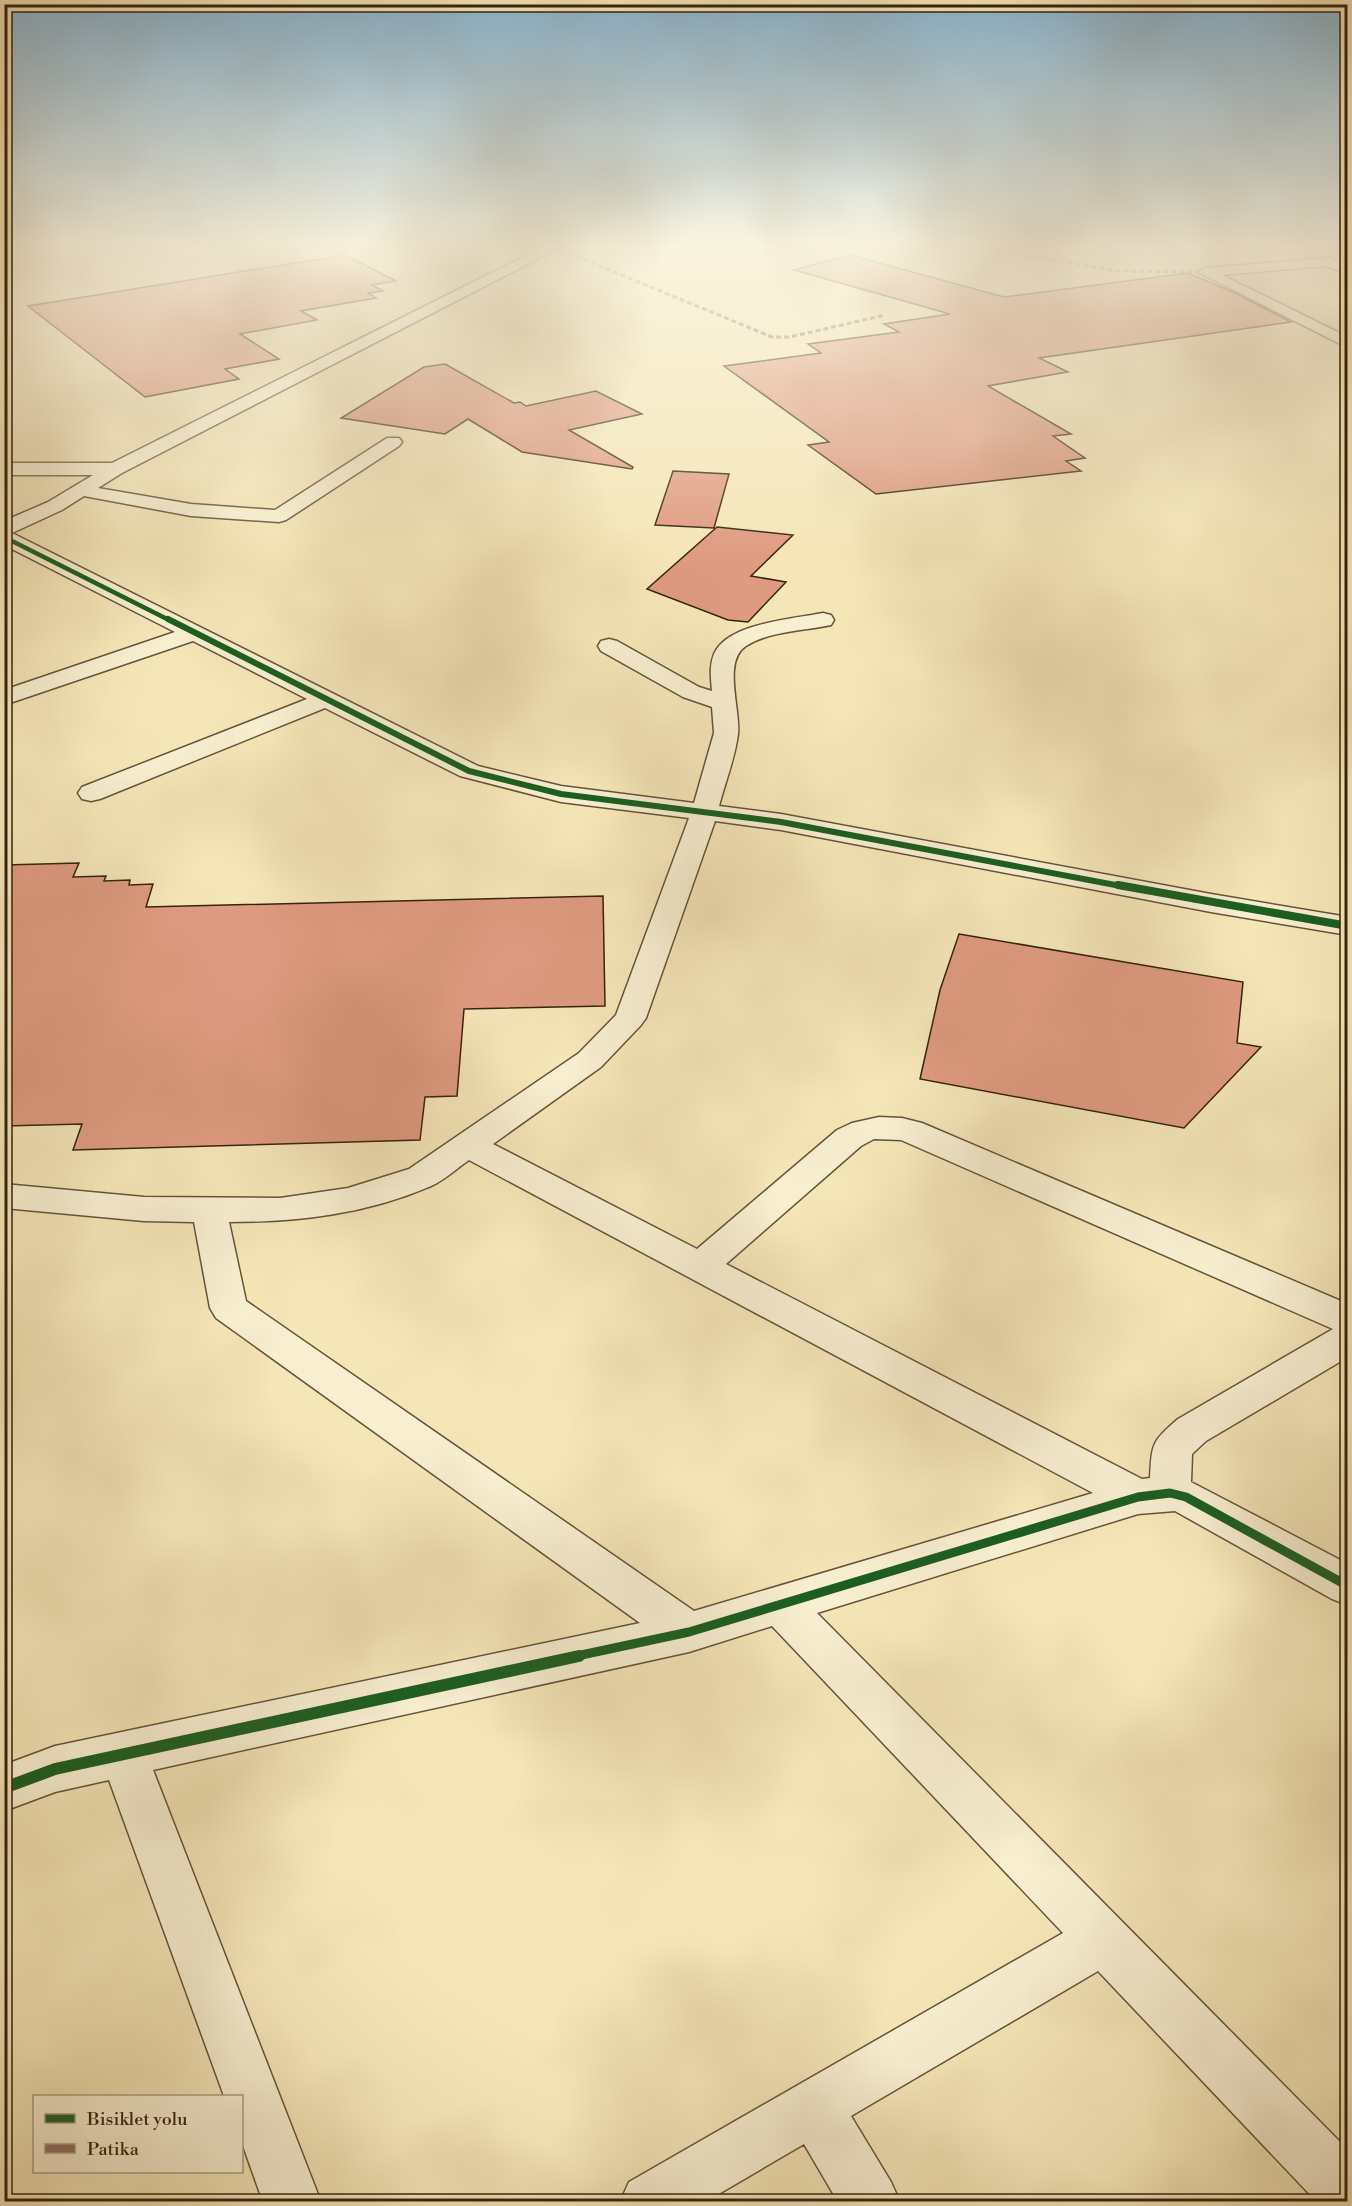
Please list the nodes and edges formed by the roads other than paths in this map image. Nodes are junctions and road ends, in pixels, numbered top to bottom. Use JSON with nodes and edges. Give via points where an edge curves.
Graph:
{"nodes":[{"id":1,"x":350,"y":350,"type":"edge"},
{"id":2,"x":393,"y":442,"type":"dead end"},
{"id":3,"x":4,"y":469,"type":"edge"},
{"id":4,"x":113,"y":470,"type":"junction"},
{"id":5,"x":80,"y":490,"type":"junction"},
{"id":6,"x":4,"y":512,"type":"edge"},
{"id":7,"x":4,"y":529,"type":"edge"},
{"id":8,"x":4,"y":537,"type":"edge"},
{"id":9,"x":15,"y":549,"type":"edge"},
{"id":10,"x":823,"y":620,"type":"dead end"},
{"id":11,"x":194,"y":633,"type":"junction"},
{"id":12,"x":609,"y":646,"type":"dead end"},
{"id":13,"x":4,"y":698,"type":"edge"},
{"id":14,"x":327,"y":699,"type":"junction"},
{"id":15,"x":724,"y":703,"type":"junction"},
{"id":16,"x":91,"y":793,"type":"dead end"},
{"id":17,"x":704,"y":814,"type":"junction"},
{"id":18,"x":1347,"y":926,"type":"edge"},
{"id":19,"x":468,"y":1145,"type":"junction"},
{"id":20,"x":4,"y":1196,"type":"edge"},
{"id":21,"x":209,"y":1209,"type":"junction"},
{"id":22,"x":700,"y":1267,"type":"junction"},
{"id":23,"x":1347,"y":1320,"type":"edge"},
{"id":24,"x":1347,"y":1338,"type":"edge"},
{"id":25,"x":1154,"y":1495,"type":"junction"},
{"id":26,"x":1347,"y":1586,"type":"edge"},
{"id":27,"x":780,"y":1605,"type":"junction"},
{"id":28,"x":689,"y":1632,"type":"junction"},
{"id":29,"x":123,"y":1754,"type":"junction"},
{"id":30,"x":4,"y":1788,"type":"edge"},
{"id":31,"x":1103,"y":1939,"type":"junction"},
{"id":32,"x":813,"y":2107,"type":"junction"},
{"id":33,"x":1347,"y":2192,"type":"edge"},
{"id":34,"x":292,"y":2202,"type":"edge"},
{"id":35,"x":648,"y":2202,"type":"edge"},
{"id":36,"x":871,"y":2202,"type":"edge"}],
"edges":[{"from":1,"to":4,"type":"street"},
{"from":2,"to":5,"type":"street","via":[[279,516],[191,510]]},
{"from":3,"to":4,"type":"street"},
{"from":4,"to":5,"type":"street"},
{"from":4,"to":6,"type":"street"},
{"from":5,"to":7,"type":"street"},
{"from":8,"to":9,"type":"street"},
{"from":9,"to":11,"type":"street"},
{"from":10,"to":15,"type":"street","via":[[753,634],[736,642],[726,653],[722,667]]},
{"from":11,"to":13,"type":"street"},
{"from":11,"to":14,"type":"street"},
{"from":12,"to":15,"type":"street","via":[[691,692]]},
{"from":14,"to":16,"type":"street"},
{"from":14,"to":17,"type":"street","via":[[469,771],[561,794]]},
{"from":15,"to":17,"type":"street","via":[[726,733]]},
{"from":17,"to":18,"type":"street","via":[[847,833]]},
{"from":17,"to":19,"type":"street","via":[[630,1018],[590,1060]]},
{"from":19,"to":21,"type":"street","via":[[421,1177],[351,1200],[280,1210]]},
{"from":19,"to":22,"type":"street"},
{"from":20,"to":21,"type":"street","via":[[144,1209]]},
{"from":21,"to":28,"type":"street","via":[[229,1308]]},
{"from":22,"to":23,"type":"street","via":[[849,1138],[867,1129],[893,1127]]},
{"from":22,"to":25,"type":"street"},
{"from":24,"to":25,"type":"street","via":[[1192,1430],[1172,1448]]},
{"from":25,"to":26,"type":"street","via":[[1186,1497]]},
{"from":25,"to":27,"type":"street"},
{"from":27,"to":28,"type":"street"},
{"from":27,"to":31,"type":"street"},
{"from":28,"to":29,"type":"street"},
{"from":29,"to":30,"type":"street","via":[[55,1769]]},
{"from":29,"to":34,"type":"street"},
{"from":31,"to":32,"type":"street"},
{"from":31,"to":33,"type":"street"},
{"from":32,"to":35,"type":"street"},
{"from":32,"to":36,"type":"street"}]}
